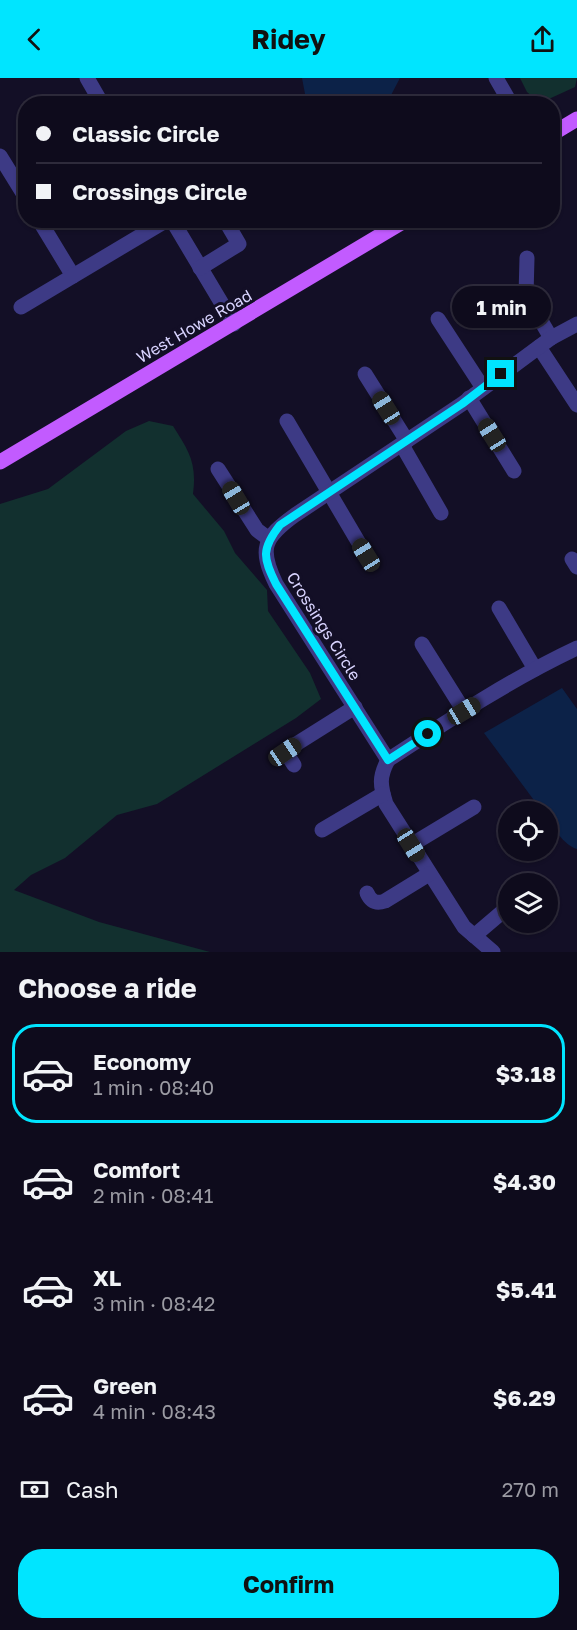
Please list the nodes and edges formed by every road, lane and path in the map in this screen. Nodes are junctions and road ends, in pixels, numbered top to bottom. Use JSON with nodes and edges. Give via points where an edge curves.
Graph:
{"nodes":[{"id":1,"x":87,"y":78,"type":"edge"},
{"id":2,"x":496,"y":78,"type":"edge"},
{"id":3,"x":97,"y":96,"type":"edge"},
{"id":4,"x":506,"y":96,"type":"edge"},
{"id":5,"x":577,"y":119,"type":"edge"},
{"id":6,"x":560,"y":129,"type":"edge"},
{"id":7,"x":0,"y":156,"type":"edge"},
{"id":8,"x":18,"y":185,"type":"edge"},
{"id":9,"x":44,"y":228,"type":"edge"},
{"id":10,"x":156,"y":228,"type":"edge"},
{"id":11,"x":175,"y":228,"type":"edge"},
{"id":12,"x":230,"y":228,"type":"edge"},
{"id":13,"x":393,"y":228,"type":"edge"},
{"id":14,"x":527,"y":258,"type":"dead end"},
{"id":15,"x":201,"y":268,"type":"junction"},
{"id":16,"x":73,"y":276,"type":"junction"},
{"id":17,"x":21,"y":308,"type":"dead end"},
{"id":18,"x":438,"y":319,"type":"dead end"},
{"id":19,"x":234,"y":324,"type":"junction"},
{"id":20,"x":577,"y":324,"type":"edge"},
{"id":21,"x":545,"y":342,"type":"junction"},
{"id":22,"x":365,"y":374,"type":"dead end"},
{"id":23,"x":483,"y":388,"type":"junction"},
{"id":24,"x":469,"y":398,"type":"junction"},
{"id":25,"x":577,"y":405,"type":"edge"},
{"id":26,"x":287,"y":421,"type":"dead end"},
{"id":27,"x":404,"y":443,"type":"junction"},
{"id":28,"x":0,"y":462,"type":"edge"},
{"id":29,"x":218,"y":469,"type":"dead end"},
{"id":30,"x":514,"y":471,"type":"dead end"},
{"id":31,"x":330,"y":493,"type":"junction"},
{"id":32,"x":441,"y":513,"type":"dead end"},
{"id":33,"x":269,"y":539,"type":"junction"},
{"id":34,"x":366,"y":555,"type":"dead end"},
{"id":35,"x":499,"y":608,"type":"dead end"},
{"id":36,"x":422,"y":644,"type":"dead end"},
{"id":37,"x":577,"y":648,"type":"edge"},
{"id":38,"x":535,"y":669,"type":"junction"},
{"id":39,"x":355,"y":707,"type":"junction"},
{"id":40,"x":464,"y":711,"type":"junction"},
{"id":41,"x":388,"y":760,"type":"junction"},
{"id":42,"x":294,"y":765,"type":"dead end"},
{"id":43,"x":382,"y":794,"type":"junction"},
{"id":44,"x":474,"y":807,"type":"dead end"},
{"id":45,"x":322,"y":830,"type":"dead end"},
{"id":46,"x":411,"y":845,"type":"junction"},
{"id":47,"x":429,"y":874,"type":"junction"},
{"id":48,"x":367,"y":893,"type":"dead end"},
{"id":49,"x":498,"y":916,"type":"edge"},
{"id":50,"x":474,"y":936,"type":"junction"},
{"id":51,"x":493,"y":952,"type":"edge"}],
"edges":[{"from":1,"to":3,"type":"street"},
{"from":2,"to":4,"type":"street"},
{"from":5,"to":6,"type":"main road"},
{"from":7,"to":8,"type":"street"},
{"from":9,"to":16,"type":"street"},
{"from":10,"to":16,"type":"street"},
{"from":11,"to":15,"type":"street"},
{"from":12,"to":15,"type":"street","via":[[239,244]]},
{"from":13,"to":19,"type":"main road","name":"West Howe Road"},
{"from":14,"to":21,"type":"street","via":[[526,295]]},
{"from":15,"to":19,"type":"street"},
{"from":16,"to":17,"type":"street"},
{"from":18,"to":23,"type":"street"},
{"from":19,"to":28,"type":"main road","name":"West Howe Road"},
{"from":20,"to":21,"type":"street"},
{"from":21,"to":23,"type":"street"},
{"from":21,"to":25,"type":"street"},
{"from":22,"to":27,"type":"street"},
{"from":23,"to":24,"type":"street"},
{"from":24,"to":27,"type":"street"},
{"from":24,"to":30,"type":"street"},
{"from":26,"to":31,"type":"street"},
{"from":27,"to":31,"type":"street"},
{"from":27,"to":32,"type":"street"},
{"from":29,"to":33,"type":"street","via":[[256,530]]},
{"from":31,"to":33,"type":"street","via":[[280,525]]},
{"from":31,"to":34,"type":"street"},
{"from":33,"to":39,"type":"street","name":"Crossings Circle","via":[[266,564],[276,584]]},
{"from":35,"to":38,"type":"street"},
{"from":36,"to":40,"type":"street"},
{"from":37,"to":38,"type":"street"},
{"from":38,"to":40,"type":"street"},
{"from":39,"to":41,"type":"street","name":"Crossings Circle"},
{"from":39,"to":42,"type":"street","via":[[285,752]]},
{"from":40,"to":41,"type":"street"},
{"from":41,"to":43,"type":"street","via":[[381,775]]},
{"from":43,"to":45,"type":"street"},
{"from":43,"to":46,"type":"street"},
{"from":44,"to":46,"type":"street"},
{"from":46,"to":47,"type":"street"},
{"from":47,"to":48,"type":"street","via":[[385,901],[373,902]]},
{"from":47,"to":50,"type":"street"},
{"from":49,"to":50,"type":"street"},
{"from":50,"to":51,"type":"street"}]}
